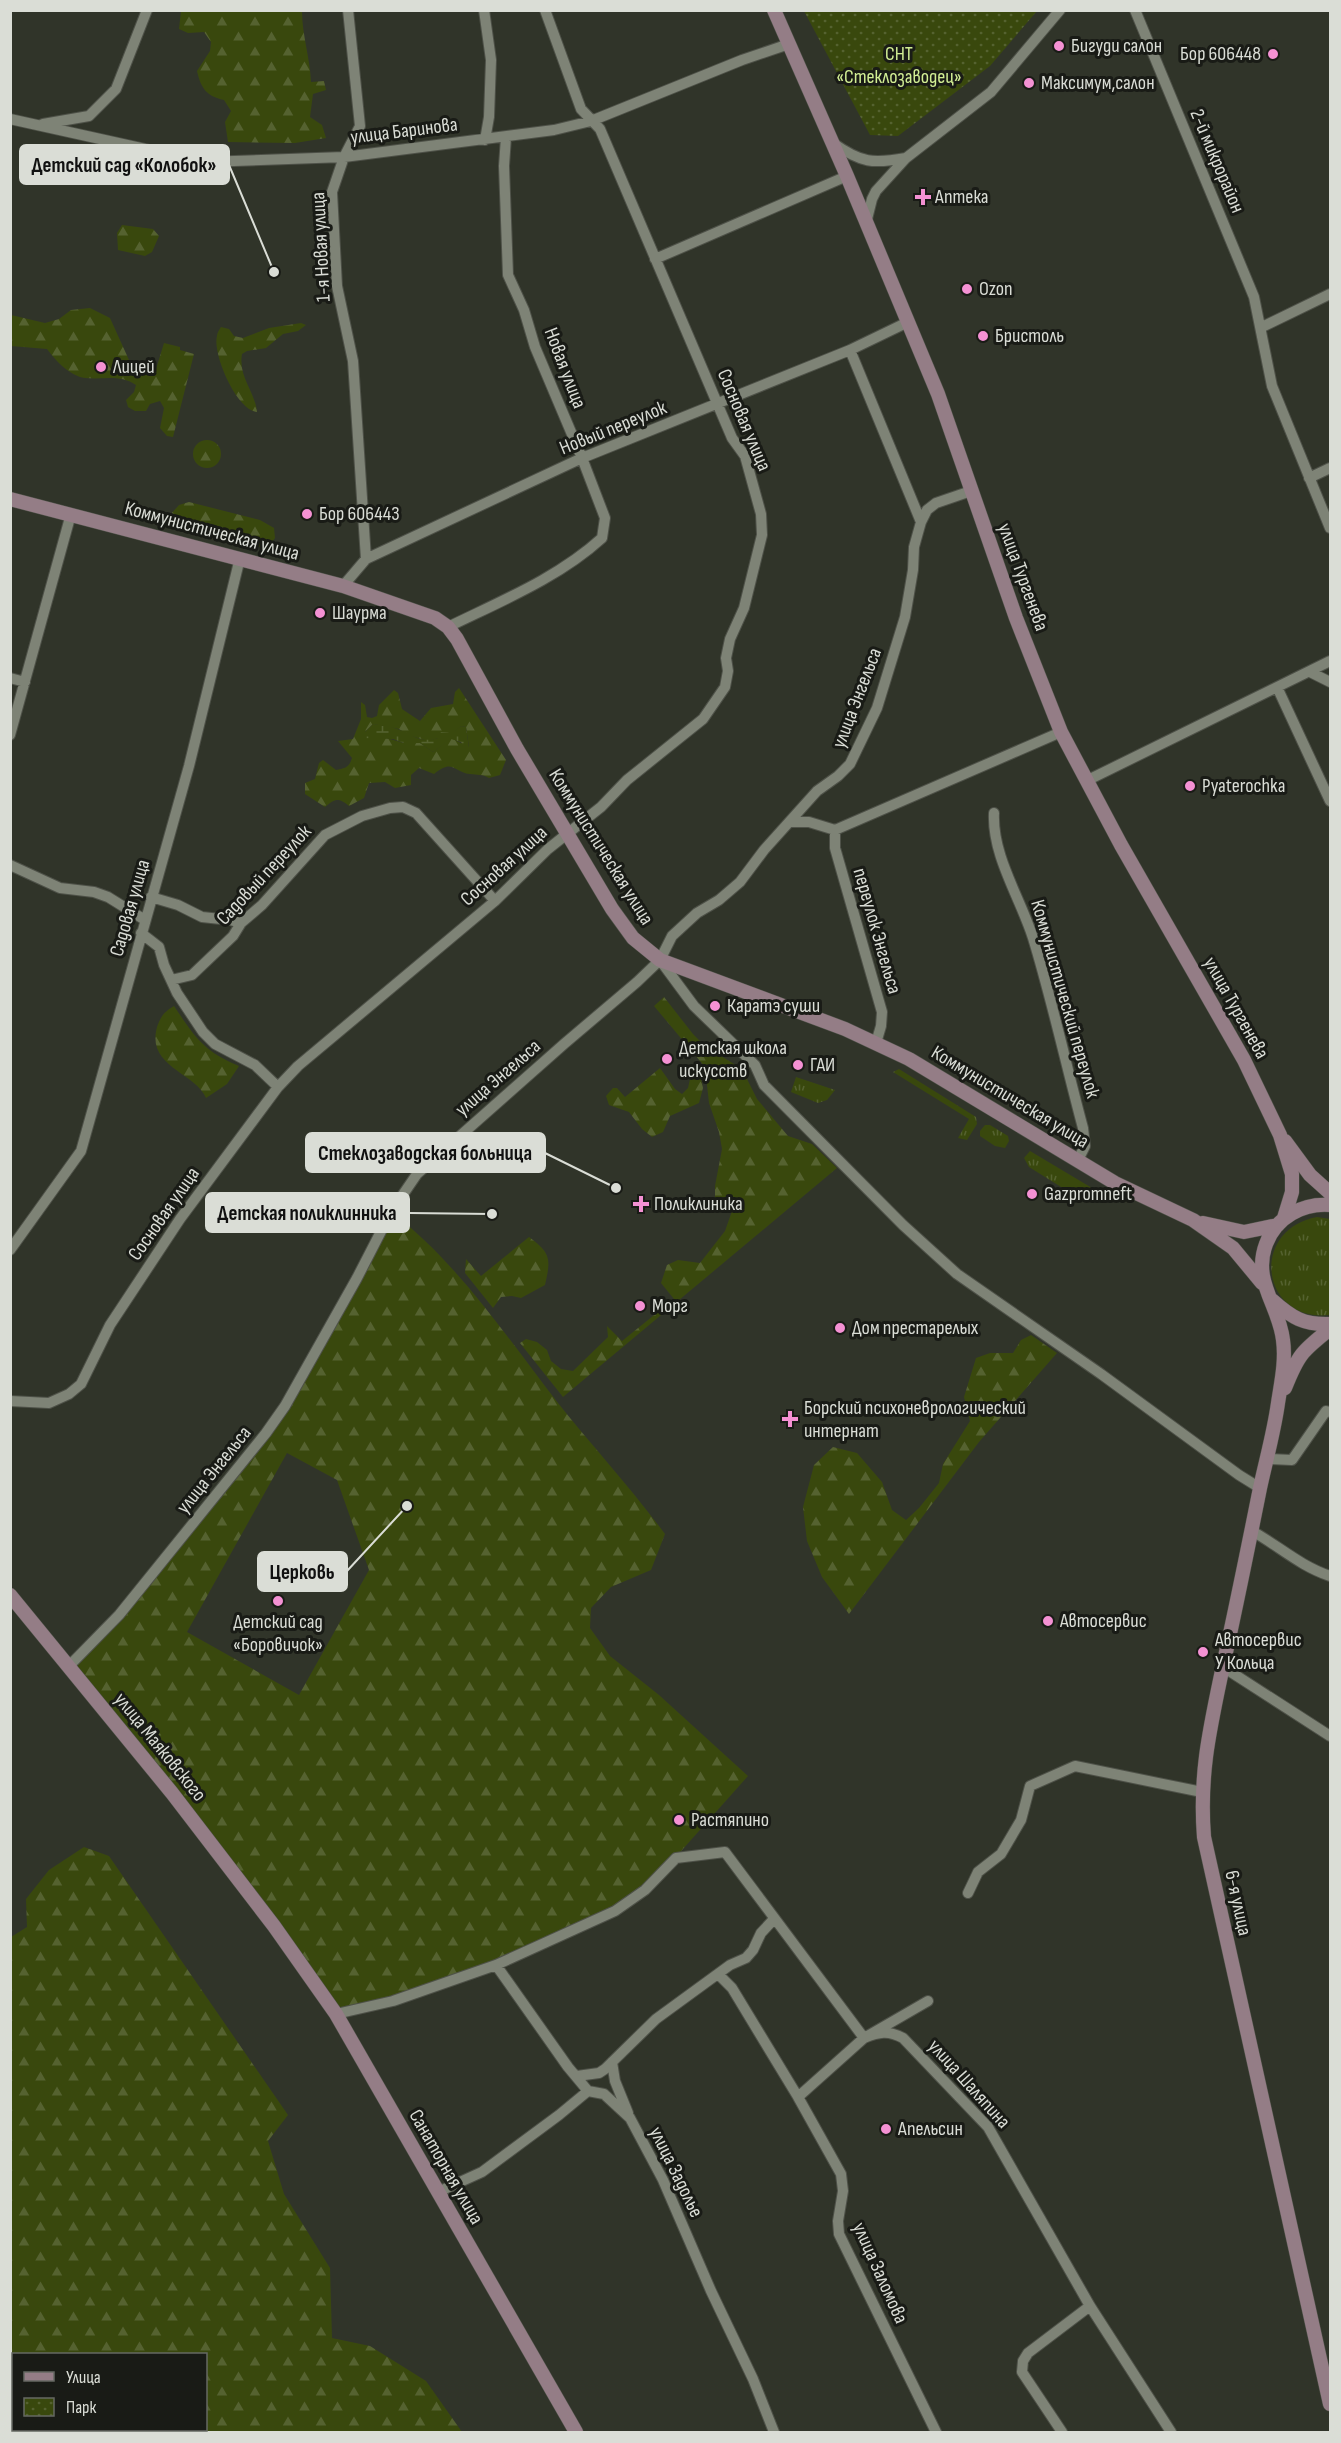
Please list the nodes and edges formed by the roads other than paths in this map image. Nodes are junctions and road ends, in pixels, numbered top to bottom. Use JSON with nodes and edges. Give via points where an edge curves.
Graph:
{"nodes":[{"id":1,"x":147,"y":10,"type":"edge"},
{"id":2,"x":348,"y":10,"type":"edge"},
{"id":3,"x":484,"y":10,"type":"edge"},
{"id":4,"x":545,"y":10,"type":"edge"},
{"id":5,"x":774,"y":10,"type":"edge"},
{"id":6,"x":1060,"y":10,"type":"edge"},
{"id":7,"x":1135,"y":10,"type":"edge"},
{"id":8,"x":789,"y":44,"type":"junction"},
{"id":9,"x":10,"y":119,"type":"edge"},
{"id":10,"x":591,"y":121,"type":"junction"},
{"id":11,"x":37,"y":125,"type":"junction"},
{"id":12,"x":506,"y":137,"type":"junction"},
{"id":13,"x":485,"y":140,"type":"junction"},
{"id":14,"x":833,"y":143,"type":"junction"},
{"id":15,"x":344,"y":157,"type":"junction"},
{"id":16,"x":906,"y":158,"type":"junction"},
{"id":17,"x":847,"y":176,"type":"junction"},
{"id":18,"x":866,"y":222,"type":"junction"},
{"id":19,"x":655,"y":259,"type":"junction"},
{"id":20,"x":1330,"y":294,"type":"edge"},
{"id":21,"x":908,"y":322,"type":"junction"},
{"id":22,"x":1262,"y":327,"type":"junction"},
{"id":23,"x":850,"y":350,"type":"junction"},
{"id":24,"x":719,"y":405,"type":"junction"},
{"id":25,"x":582,"y":458,"type":"junction"},
{"id":26,"x":1330,"y":468,"type":"edge"},
{"id":27,"x":1309,"y":478,"type":"junction"},
{"id":28,"x":971,"y":491,"type":"junction"},
{"id":29,"x":10,"y":499,"type":"edge"},
{"id":30,"x":71,"y":514,"type":"junction"},
{"id":31,"x":921,"y":522,"type":"junction"},
{"id":32,"x":1330,"y":528,"type":"edge"},
{"id":33,"x":240,"y":558,"type":"junction"},
{"id":34,"x":366,"y":559,"type":"junction"},
{"id":35,"x":343,"y":586,"type":"junction"},
{"id":36,"x":448,"y":627,"type":"junction"},
{"id":37,"x":1330,"y":661,"type":"edge"},
{"id":38,"x":1310,"y":672,"type":"junction"},
{"id":39,"x":10,"y":678,"type":"edge"},
{"id":40,"x":25,"y":682,"type":"junction"},
{"id":41,"x":1330,"y":682,"type":"edge"},
{"id":42,"x":1277,"y":687,"type":"junction"},
{"id":43,"x":1061,"y":732,"type":"junction"},
{"id":44,"x":10,"y":735,"type":"edge"},
{"id":45,"x":1086,"y":781,"type":"junction"},
{"id":46,"x":1330,"y":801,"type":"edge"},
{"id":47,"x":994,"y":813,"type":"dead end"},
{"id":48,"x":790,"y":822,"type":"junction"},
{"id":49,"x":835,"y":830,"type":"junction"},
{"id":50,"x":567,"y":833,"type":"junction"},
{"id":51,"x":10,"y":865,"type":"edge"},
{"id":52,"x":151,"y":897,"type":"junction"},
{"id":53,"x":495,"y":901,"type":"junction"},
{"id":54,"x":145,"y":920,"type":"junction"},
{"id":55,"x":241,"y":924,"type":"junction"},
{"id":56,"x":141,"y":933,"type":"junction"},
{"id":57,"x":660,"y":960,"type":"junction"},
{"id":58,"x":171,"y":980,"type":"junction"},
{"id":59,"x":876,"y":1043,"type":"junction"},
{"id":60,"x":278,"y":1087,"type":"junction"},
{"id":61,"x":1280,"y":1135,"type":"junction"},
{"id":62,"x":1078,"y":1160,"type":"junction"},
{"id":63,"x":1330,"y":1193,"type":"edge"},
{"id":64,"x":1330,"y":1205,"type":"edge"},
{"id":65,"x":1193,"y":1220,"type":"junction"},
{"id":66,"x":1281,"y":1221,"type":"junction"},
{"id":67,"x":10,"y":1250,"type":"edge"},
{"id":68,"x":1262,"y":1283,"type":"junction"},
{"id":69,"x":1271,"y":1299,"type":"junction"},
{"id":70,"x":1330,"y":1324,"type":"edge"},
{"id":71,"x":1330,"y":1329,"type":"edge"},
{"id":72,"x":10,"y":1401,"type":"edge"},
{"id":73,"x":1278,"y":1407,"type":"junction"},
{"id":74,"x":1330,"y":1412,"type":"edge"},
{"id":75,"x":1267,"y":1459,"type":"junction"},
{"id":76,"x":1260,"y":1488,"type":"junction"},
{"id":77,"x":1252,"y":1532,"type":"junction"},
{"id":78,"x":1330,"y":1576,"type":"edge"},
{"id":79,"x":10,"y":1595,"type":"edge"},
{"id":80,"x":69,"y":1666,"type":"junction"},
{"id":81,"x":1223,"y":1667,"type":"junction"},
{"id":82,"x":1330,"y":1736,"type":"edge"},
{"id":83,"x":1202,"y":1792,"type":"junction"},
{"id":84,"x":968,"y":1893,"type":"dead end"},
{"id":85,"x":774,"y":1919,"type":"junction"},
{"id":86,"x":274,"y":1926,"type":"joint"},
{"id":87,"x":496,"y":1965,"type":"junction"},
{"id":88,"x":718,"y":1974,"type":"junction"},
{"id":89,"x":928,"y":2001,"type":"dead end"},
{"id":90,"x":336,"y":2014,"type":"junction"},
{"id":91,"x":864,"y":2037,"type":"junction"},
{"id":92,"x":612,"y":2062,"type":"junction"},
{"id":93,"x":577,"y":2076,"type":"junction"},
{"id":94,"x":588,"y":2091,"type":"junction"},
{"id":95,"x":798,"y":2097,"type":"junction"},
{"id":96,"x":630,"y":2118,"type":"junction"},
{"id":97,"x":438,"y":2192,"type":"junction"},
{"id":98,"x":1090,"y":2306,"type":"junction"},
{"id":99,"x":1330,"y":2398,"type":"edge"},
{"id":100,"x":576,"y":2433,"type":"edge"},
{"id":101,"x":774,"y":2433,"type":"edge"},
{"id":102,"x":936,"y":2433,"type":"edge"},
{"id":103,"x":1062,"y":2433,"type":"edge"},
{"id":104,"x":1171,"y":2433,"type":"edge"}],
"edges":[{"from":1,"to":11,"type":"street","via":[[116,89],[89,116]]},
{"from":2,"to":15,"type":"street","name":"1-я Новая улица","via":[[360,126]]},
{"from":3,"to":13,"type":"street","via":[[491,60]]},
{"from":4,"to":10,"type":"street","name":"Сосновая улица","via":[[581,109]]},
{"from":5,"to":8,"type":"street","name":"улица Тургенева"},
{"from":6,"to":16,"type":"street","via":[[991,92]]},
{"from":7,"to":22,"type":"street","name":"2-й микрорайон","via":[[1248,281]]},
{"from":8,"to":10,"type":"street","name":"улица Баринова"},
{"from":8,"to":14,"type":"street","name":"улица Тургенева"},
{"from":9,"to":11,"type":"street","name":"улица Баринова"},
{"from":10,"to":12,"type":"street","name":"улица Баринова"},
{"from":10,"to":19,"type":"street","name":"Сосновая улица","via":[[600,129]]},
{"from":11,"to":15,"type":"street","name":"улица Баринова","via":[[204,162]]},
{"from":12,"to":13,"type":"street","name":"улица Баринова"},
{"from":12,"to":25,"type":"street","name":"Новая улица","via":[[508,275]]},
{"from":13,"to":15,"type":"street","name":"улица Баринова"},
{"from":14,"to":16,"type":"street","via":[[866,161]]},
{"from":14,"to":17,"type":"street","name":"улица Тургенева"},
{"from":15,"to":34,"type":"street","name":"1-я Новая улица","via":[[332,192],[337,286],[353,361]]},
{"from":16,"to":18,"type":"street","via":[[876,191]]},
{"from":17,"to":18,"type":"street","name":"улица Тургенева"},
{"from":17,"to":19,"type":"street"},
{"from":18,"to":21,"type":"street","name":"улица Тургенева"},
{"from":19,"to":24,"type":"street","name":"Сосновая улица"},
{"from":20,"to":22,"type":"street"},
{"from":21,"to":23,"type":"street","name":"Новый переулок"},
{"from":21,"to":28,"type":"street","name":"улица Тургенева"},
{"from":22,"to":27,"type":"street","name":"2-й микрорайон","via":[[1272,386]]},
{"from":23,"to":24,"type":"street","name":"Новый переулок"},
{"from":23,"to":31,"type":"street"},
{"from":24,"to":25,"type":"street","name":"Новый переулок"},
{"from":24,"to":50,"type":"street","name":"Сосновая улица","via":[[732,438],[745,456],[761,514],[762,535],[744,608],[730,639],[725,687],[703,719]]},
{"from":25,"to":34,"type":"street","name":"Новый переулок"},
{"from":25,"to":36,"type":"street","name":"Новая улица","via":[[605,518],[602,538],[543,579]]},
{"from":26,"to":27,"type":"street"},
{"from":27,"to":32,"type":"street","name":"2-й микрорайон"},
{"from":28,"to":31,"type":"street","via":[[936,503]]},
{"from":28,"to":43,"type":"street","name":"улица Тургенева"},
{"from":29,"to":30,"type":"street","name":"Коммунистическая улица"},
{"from":30,"to":33,"type":"street","name":"Коммунистическая улица"},
{"from":30,"to":40,"type":"street"},
{"from":31,"to":48,"type":"street","name":"улица Энгельса","via":[[905,617],[877,708],[850,764],[817,791]]},
{"from":33,"to":35,"type":"street","name":"Коммунистическая улица"},
{"from":33,"to":52,"type":"street","name":"Садовая улица","via":[[189,766]]},
{"from":34,"to":35,"type":"street","name":"Новый переулок"},
{"from":35,"to":36,"type":"street","name":"Коммунистическая улица","via":[[417,611]]},
{"from":36,"to":50,"type":"street","name":"Коммунистическая улица"},
{"from":37,"to":38,"type":"street"},
{"from":38,"to":41,"type":"street"},
{"from":38,"to":42,"type":"street"},
{"from":39,"to":40,"type":"street"},
{"from":40,"to":44,"type":"street"},
{"from":42,"to":45,"type":"street"},
{"from":42,"to":46,"type":"street"},
{"from":43,"to":45,"type":"street","name":"улица Тургенева"},
{"from":43,"to":49,"type":"street"},
{"from":45,"to":61,"type":"street","name":"улица Тургенева","via":[[1239,1052]]},
{"from":47,"to":62,"type":"street","name":"Коммунистический переулок","via":[[1000,855],[1032,937],[1083,1128],[1085,1146]]},
{"from":48,"to":49,"type":"street","via":[[809,822]]},
{"from":48,"to":57,"type":"street","name":"улица Энгельса","via":[[740,882],[672,936]]},
{"from":49,"to":59,"type":"street","name":"переулок Энгельса","via":[[835,848],[882,1012]]},
{"from":50,"to":53,"type":"street","name":"Сосновая улица"},
{"from":50,"to":57,"type":"street","name":"Коммунистическая улица","via":[[633,938]]},
{"from":51,"to":54,"type":"street","via":[[60,888],[108,897]]},
{"from":52,"to":54,"type":"street","name":"Садовая улица"},
{"from":52,"to":55,"type":"street","via":[[202,918]]},
{"from":53,"to":55,"type":"street","name":"Садовый переулок","via":[[416,813],[404,807],[390,808],[362,816],[325,835]]},
{"from":53,"to":60,"type":"street","name":"Сосновая улица"},
{"from":54,"to":56,"type":"street","name":"Садовая улица"},
{"from":55,"to":58,"type":"street","name":"Садовый переулок","via":[[192,975]]},
{"from":56,"to":58,"type":"street","via":[[159,947]]},
{"from":56,"to":67,"type":"street","name":"Садовая улица","via":[[81,1151]]},
{"from":57,"to":59,"type":"street","name":"Коммунистическая улица"},
{"from":57,"to":76,"type":"street","via":[[694,1006],[755,1065],[764,1085],[903,1226],[957,1274]]},
{"from":57,"to":80,"type":"street","name":"улица Энгельса","via":[[417,1174],[390,1212],[285,1406],[266,1433],[119,1615]]},
{"from":58,"to":60,"type":"street","via":[[214,1044],[255,1065]]},
{"from":59,"to":62,"type":"street","name":"Коммунистическая улица"},
{"from":60,"to":72,"type":"street","name":"Сосновая улица","via":[[180,1219],[110,1325],[81,1384],[49,1403]]},
{"from":61,"to":63,"type":"street","name":"улица Тургенева","via":[[1310,1175]]},
{"from":61,"to":66,"type":"street","name":"улица Тургенева","via":[[1292,1174],[1292,1192]]},
{"from":62,"to":65,"type":"street","name":"Коммунистическая улица","via":[[1115,1183]]},
{"from":64,"to":66,"type":"street","name":"Коммунистическая улица","via":[[1299,1209]]},
{"from":65,"to":66,"type":"street","name":"Коммунистическая улица","via":[[1244,1232]]},
{"from":65,"to":68,"type":"street","name":"Коммунистическая улица","via":[[1233,1248]]},
{"from":66,"to":68,"type":"street","name":"улица Тургенева","via":[[1266,1244]]},
{"from":68,"to":69,"type":"street","name":"Коммунистическая улица"},
{"from":69,"to":70,"type":"street","via":[[1288,1315],[1312,1324]]},
{"from":69,"to":73,"type":"street","via":[[1283,1339]]},
{"from":71,"to":73,"type":"street","via":[[1304,1350],[1296,1362]]},
{"from":73,"to":75,"type":"street","name":"6-я улица"},
{"from":74,"to":75,"type":"street","via":[[1326,1411],[1292,1460]]},
{"from":75,"to":76,"type":"street","name":"6-я улица"},
{"from":76,"to":77,"type":"street","name":"6-я улица"},
{"from":77,"to":78,"type":"street","via":[[1299,1563]]},
{"from":77,"to":81,"type":"street","name":"6-я улица"},
{"from":79,"to":80,"type":"street","name":"улица Маяковского"},
{"from":80,"to":86,"type":"street","name":"улица Маяковского"},
{"from":81,"to":82,"type":"street"},
{"from":81,"to":83,"type":"street","name":"6-я улица","via":[[1207,1743]]},
{"from":83,"to":84,"type":"street","via":[[1075,1766],[1030,1786],[1021,1820],[1001,1854],[978,1872]]},
{"from":83,"to":99,"type":"street","name":"6-я улица","via":[[1204,1837]]},
{"from":85,"to":87,"type":"street","via":[[725,1852],[676,1858],[645,1890],[615,1911]]},
{"from":85,"to":88,"type":"street","via":[[746,1958]]},
{"from":85,"to":91,"type":"street"},
{"from":86,"to":90,"type":"street","name":"Санаторная улица"},
{"from":87,"to":90,"type":"street","via":[[393,2001]]},
{"from":87,"to":93,"type":"street","name":"улица Задолье"},
{"from":88,"to":92,"type":"street","via":[[656,2019]]},
{"from":88,"to":95,"type":"street","name":"улица Заломова","via":[[732,1988]]},
{"from":89,"to":91,"type":"street"},
{"from":90,"to":97,"type":"street","name":"Санаторная улица"},
{"from":91,"to":95,"type":"street"},
{"from":91,"to":98,"type":"street","name":"улица Шаляпина","via":[[892,2032],[903,2038],[988,2127]]},
{"from":92,"to":93,"type":"street","via":[[599,2073]]},
{"from":92,"to":96,"type":"street"},
{"from":93,"to":94,"type":"street","name":"улица Задолье"},
{"from":94,"to":96,"type":"street","name":"улица Задолье","via":[[604,2094]]},
{"from":94,"to":97,"type":"street","via":[[482,2172]]},
{"from":95,"to":102,"type":"street","name":"улица Заломова","via":[[843,2182],[838,2234]]},
{"from":96,"to":101,"type":"street","name":"улица Задолье","via":[[663,2180]]},
{"from":97,"to":100,"type":"street","name":"Санаторная улица"},
{"from":98,"to":103,"type":"street","via":[[1028,2353],[1022,2367]]},
{"from":98,"to":104,"type":"street","name":"улица Шаляпина"}]}
